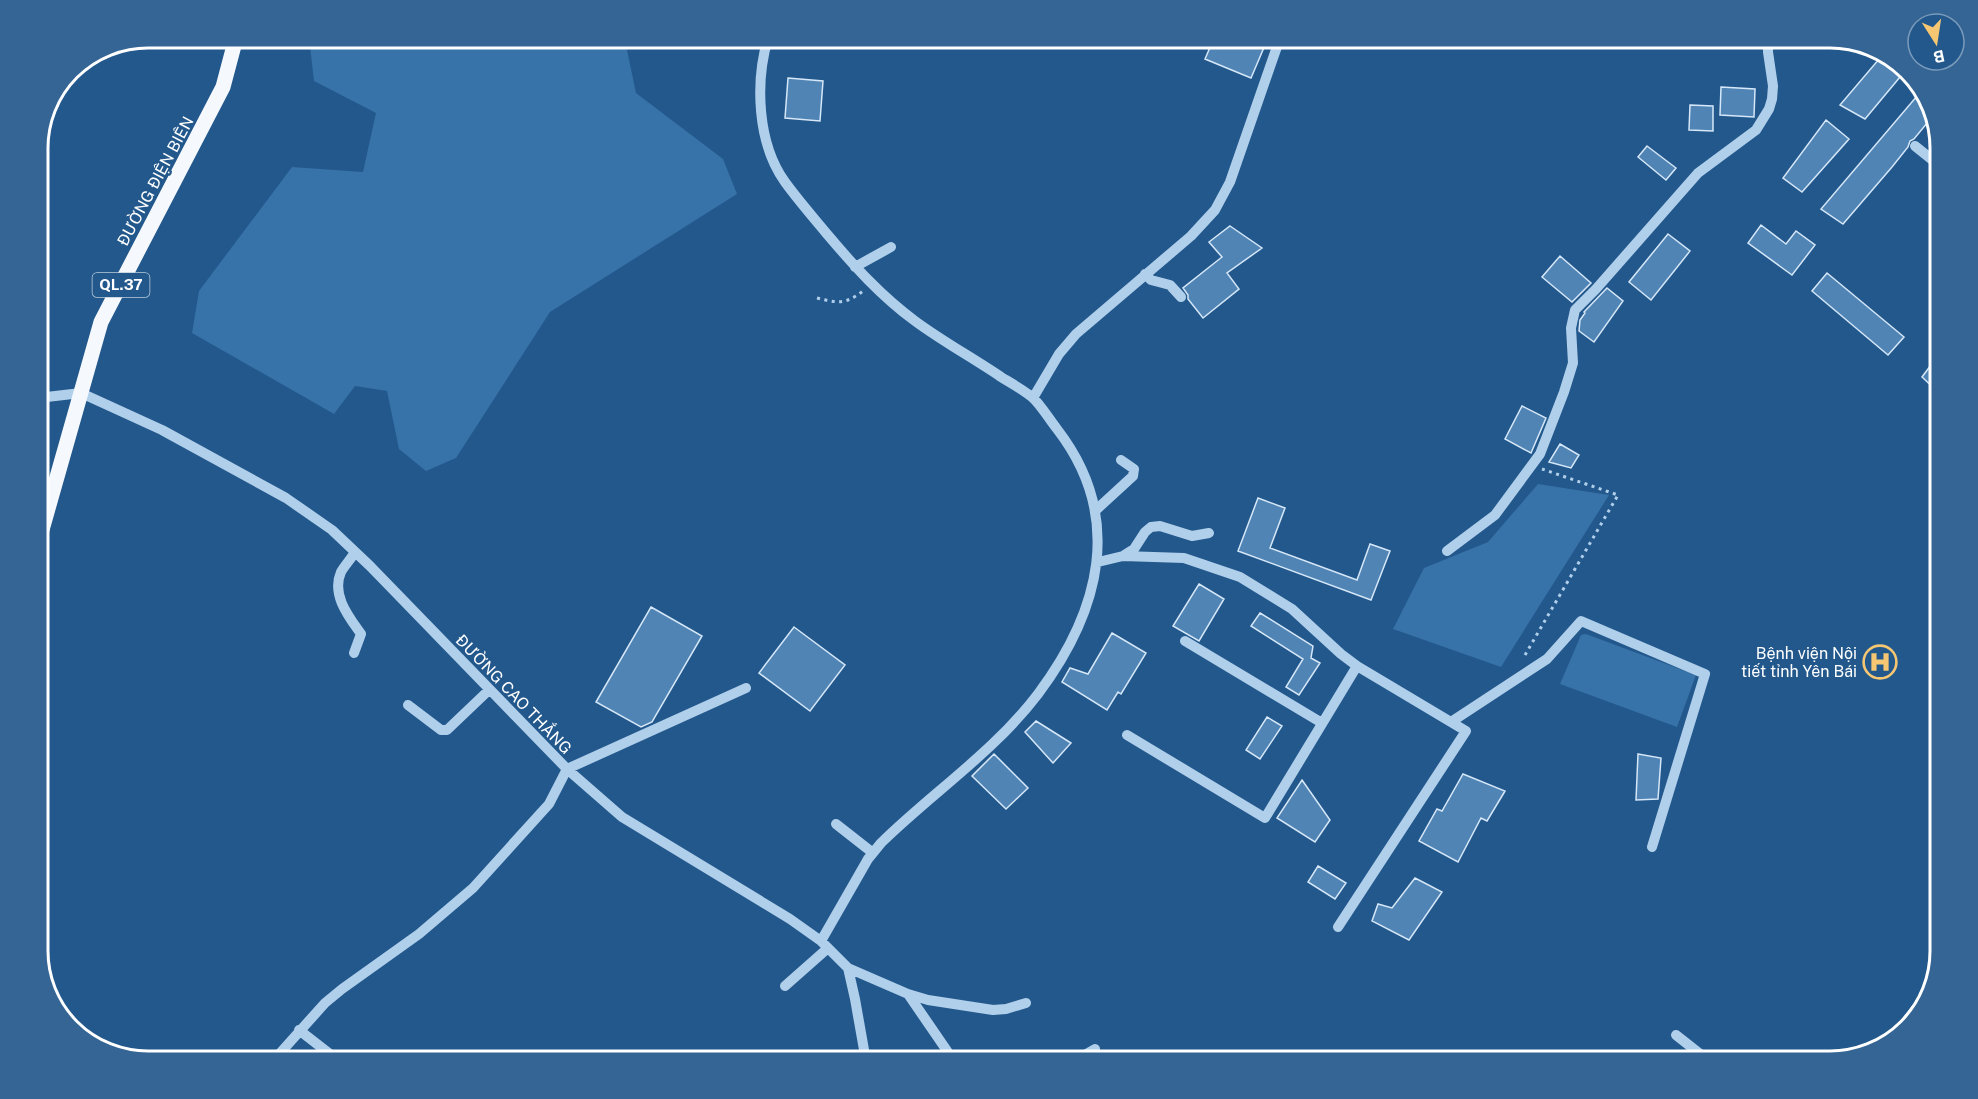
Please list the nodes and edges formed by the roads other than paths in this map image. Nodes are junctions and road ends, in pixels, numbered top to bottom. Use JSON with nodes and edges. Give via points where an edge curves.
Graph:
{"nodes":[{"id":1,"x":233,"y":48,"type":"edge"},
{"id":2,"x":766,"y":48,"type":"edge"},
{"id":3,"x":1277,"y":48,"type":"edge"},
{"id":4,"x":1768,"y":48,"type":"edge"},
{"id":5,"x":1915,"y":146,"type":"dead end"},
{"id":6,"x":1930,"y":158,"type":"edge"},
{"id":7,"x":891,"y":247,"type":"dead end"},
{"id":8,"x":855,"y":267,"type":"junction"},
{"id":9,"x":1145,"y":274,"type":"junction"},
{"id":10,"x":1181,"y":297,"type":"dead end"},
{"id":11,"x":81,"y":393,"type":"junction"},
{"id":12,"x":48,"y":397,"type":"edge"},
{"id":13,"x":1033,"y":398,"type":"junction"},
{"id":14,"x":1121,"y":460,"type":"dead end"},
{"id":15,"x":48,"y":509,"type":"edge"},
{"id":16,"x":1096,"y":510,"type":"junction"},
{"id":17,"x":1209,"y":533,"type":"dead end"},
{"id":18,"x":1447,"y":551,"type":"dead end"},
{"id":19,"x":355,"y":552,"type":"junction"},
{"id":20,"x":1123,"y":556,"type":"junction"},
{"id":21,"x":1098,"y":561,"type":"junction"},
{"id":22,"x":1185,"y":641,"type":"dead end"},
{"id":23,"x":354,"y":653,"type":"dead end"},
{"id":24,"x":1357,"y":666,"type":"junction"},
{"id":25,"x":746,"y":688,"type":"dead end"},
{"id":26,"x":489,"y":690,"type":"junction"},
{"id":27,"x":408,"y":705,"type":"dead end"},
{"id":28,"x":1451,"y":722,"type":"junction"},
{"id":29,"x":1322,"y":723,"type":"junction"},
{"id":30,"x":1127,"y":735,"type":"dead end"},
{"id":31,"x":567,"y":769,"type":"junction"},
{"id":32,"x":836,"y":824,"type":"dead end"},
{"id":33,"x":1653,"y":847,"type":"dead end"},
{"id":34,"x":873,"y":853,"type":"junction"},
{"id":35,"x":1338,"y":927,"type":"dead end"},
{"id":36,"x":825,"y":945,"type":"junction"},
{"id":37,"x":848,"y":968,"type":"junction"},
{"id":38,"x":784,"y":986,"type":"dead end"},
{"id":39,"x":908,"y":994,"type":"junction"},
{"id":40,"x":1026,"y":1003,"type":"dead end"},
{"id":41,"x":300,"y":1030,"type":"junction"},
{"id":42,"x":1676,"y":1035,"type":"dead end"},
{"id":43,"x":1095,"y":1049,"type":"dead end"},
{"id":44,"x":282,"y":1051,"type":"edge"},
{"id":45,"x":326,"y":1051,"type":"edge"},
{"id":46,"x":864,"y":1051,"type":"edge"},
{"id":47,"x":947,"y":1051,"type":"edge"},
{"id":48,"x":1092,"y":1051,"type":"edge"},
{"id":49,"x":1696,"y":1051,"type":"edge"}],
"edges":[{"from":1,"to":11,"type":"main road","name":"ĐƯỜNG ĐIỆN BIÊN","number":"QL.37","via":[[223,87],[101,322]]},
{"from":2,"to":8,"type":"street","via":[[760,104],[774,161],[783,180]]},
{"from":3,"to":9,"type":"street","via":[[1222,199],[1205,223]]},
{"from":4,"to":18,"type":"street","via":[[1772,99],[1756,130],[1698,173],[1575,310],[1571,328],[1573,363],[1540,454],[1495,515]]},
{"from":5,"to":6,"type":"street"},
{"from":7,"to":8,"type":"street"},
{"from":8,"to":13,"type":"street","via":[[917,322]]},
{"from":9,"to":10,"type":"street","via":[[1151,280],[1170,285]]},
{"from":9,"to":13,"type":"street","via":[[1076,334]]},
{"from":11,"to":12,"type":"street"},
{"from":11,"to":15,"type":"main road","name":"ĐƯỜNG ĐIỆN BIÊN","number":"QL.37"},
{"from":11,"to":19,"type":"street","name":"ĐƯỜNG CAO THẮNG","via":[[162,430],[286,498]]},
{"from":13,"to":16,"type":"street","via":[[1080,462]]},
{"from":14,"to":16,"type":"street","via":[[1134,470],[1133,476]]},
{"from":16,"to":21,"type":"street"},
{"from":17,"to":20,"type":"street","via":[[1192,536],[1151,527],[1134,549]]},
{"from":19,"to":23,"type":"street","via":[[341,573],[339,585],[345,612],[361,634]]},
{"from":19,"to":26,"type":"street","name":"ĐƯỜNG CAO THẮNG"},
{"from":20,"to":21,"type":"street"},
{"from":20,"to":24,"type":"street","via":[[1184,558],[1240,577],[1292,609]]},
{"from":21,"to":34,"type":"street","via":[[1074,635],[1040,692],[994,744]]},
{"from":22,"to":29,"type":"street"},
{"from":24,"to":28,"type":"street"},
{"from":24,"to":29,"type":"street"},
{"from":25,"to":31,"type":"street"},
{"from":26,"to":27,"type":"street","via":[[447,730],[441,730]]},
{"from":26,"to":31,"type":"street","name":"ĐƯỜNG CAO THẮNG"},
{"from":28,"to":33,"type":"street","via":[[1547,659],[1581,621],[1705,674]]},
{"from":28,"to":35,"type":"street","via":[[1466,731]]},
{"from":29,"to":30,"type":"street","via":[[1265,818]]},
{"from":31,"to":36,"type":"street","name":"ĐƯỜNG CAO THẮNG","via":[[638,829],[790,919]]},
{"from":31,"to":41,"type":"street","via":[[549,804],[473,888],[419,934],[342,988]]},
{"from":32,"to":34,"type":"street"},
{"from":34,"to":36,"type":"street"},
{"from":36,"to":37,"type":"street","name":"ĐƯỜNG CAO THẮNG"},
{"from":36,"to":38,"type":"street"},
{"from":37,"to":39,"type":"street"},
{"from":37,"to":46,"type":"street"},
{"from":39,"to":40,"type":"street","via":[[993,1010]]},
{"from":39,"to":47,"type":"street"},
{"from":41,"to":44,"type":"street"},
{"from":41,"to":45,"type":"street"},
{"from":42,"to":49,"type":"street"},
{"from":43,"to":48,"type":"street"}]}
